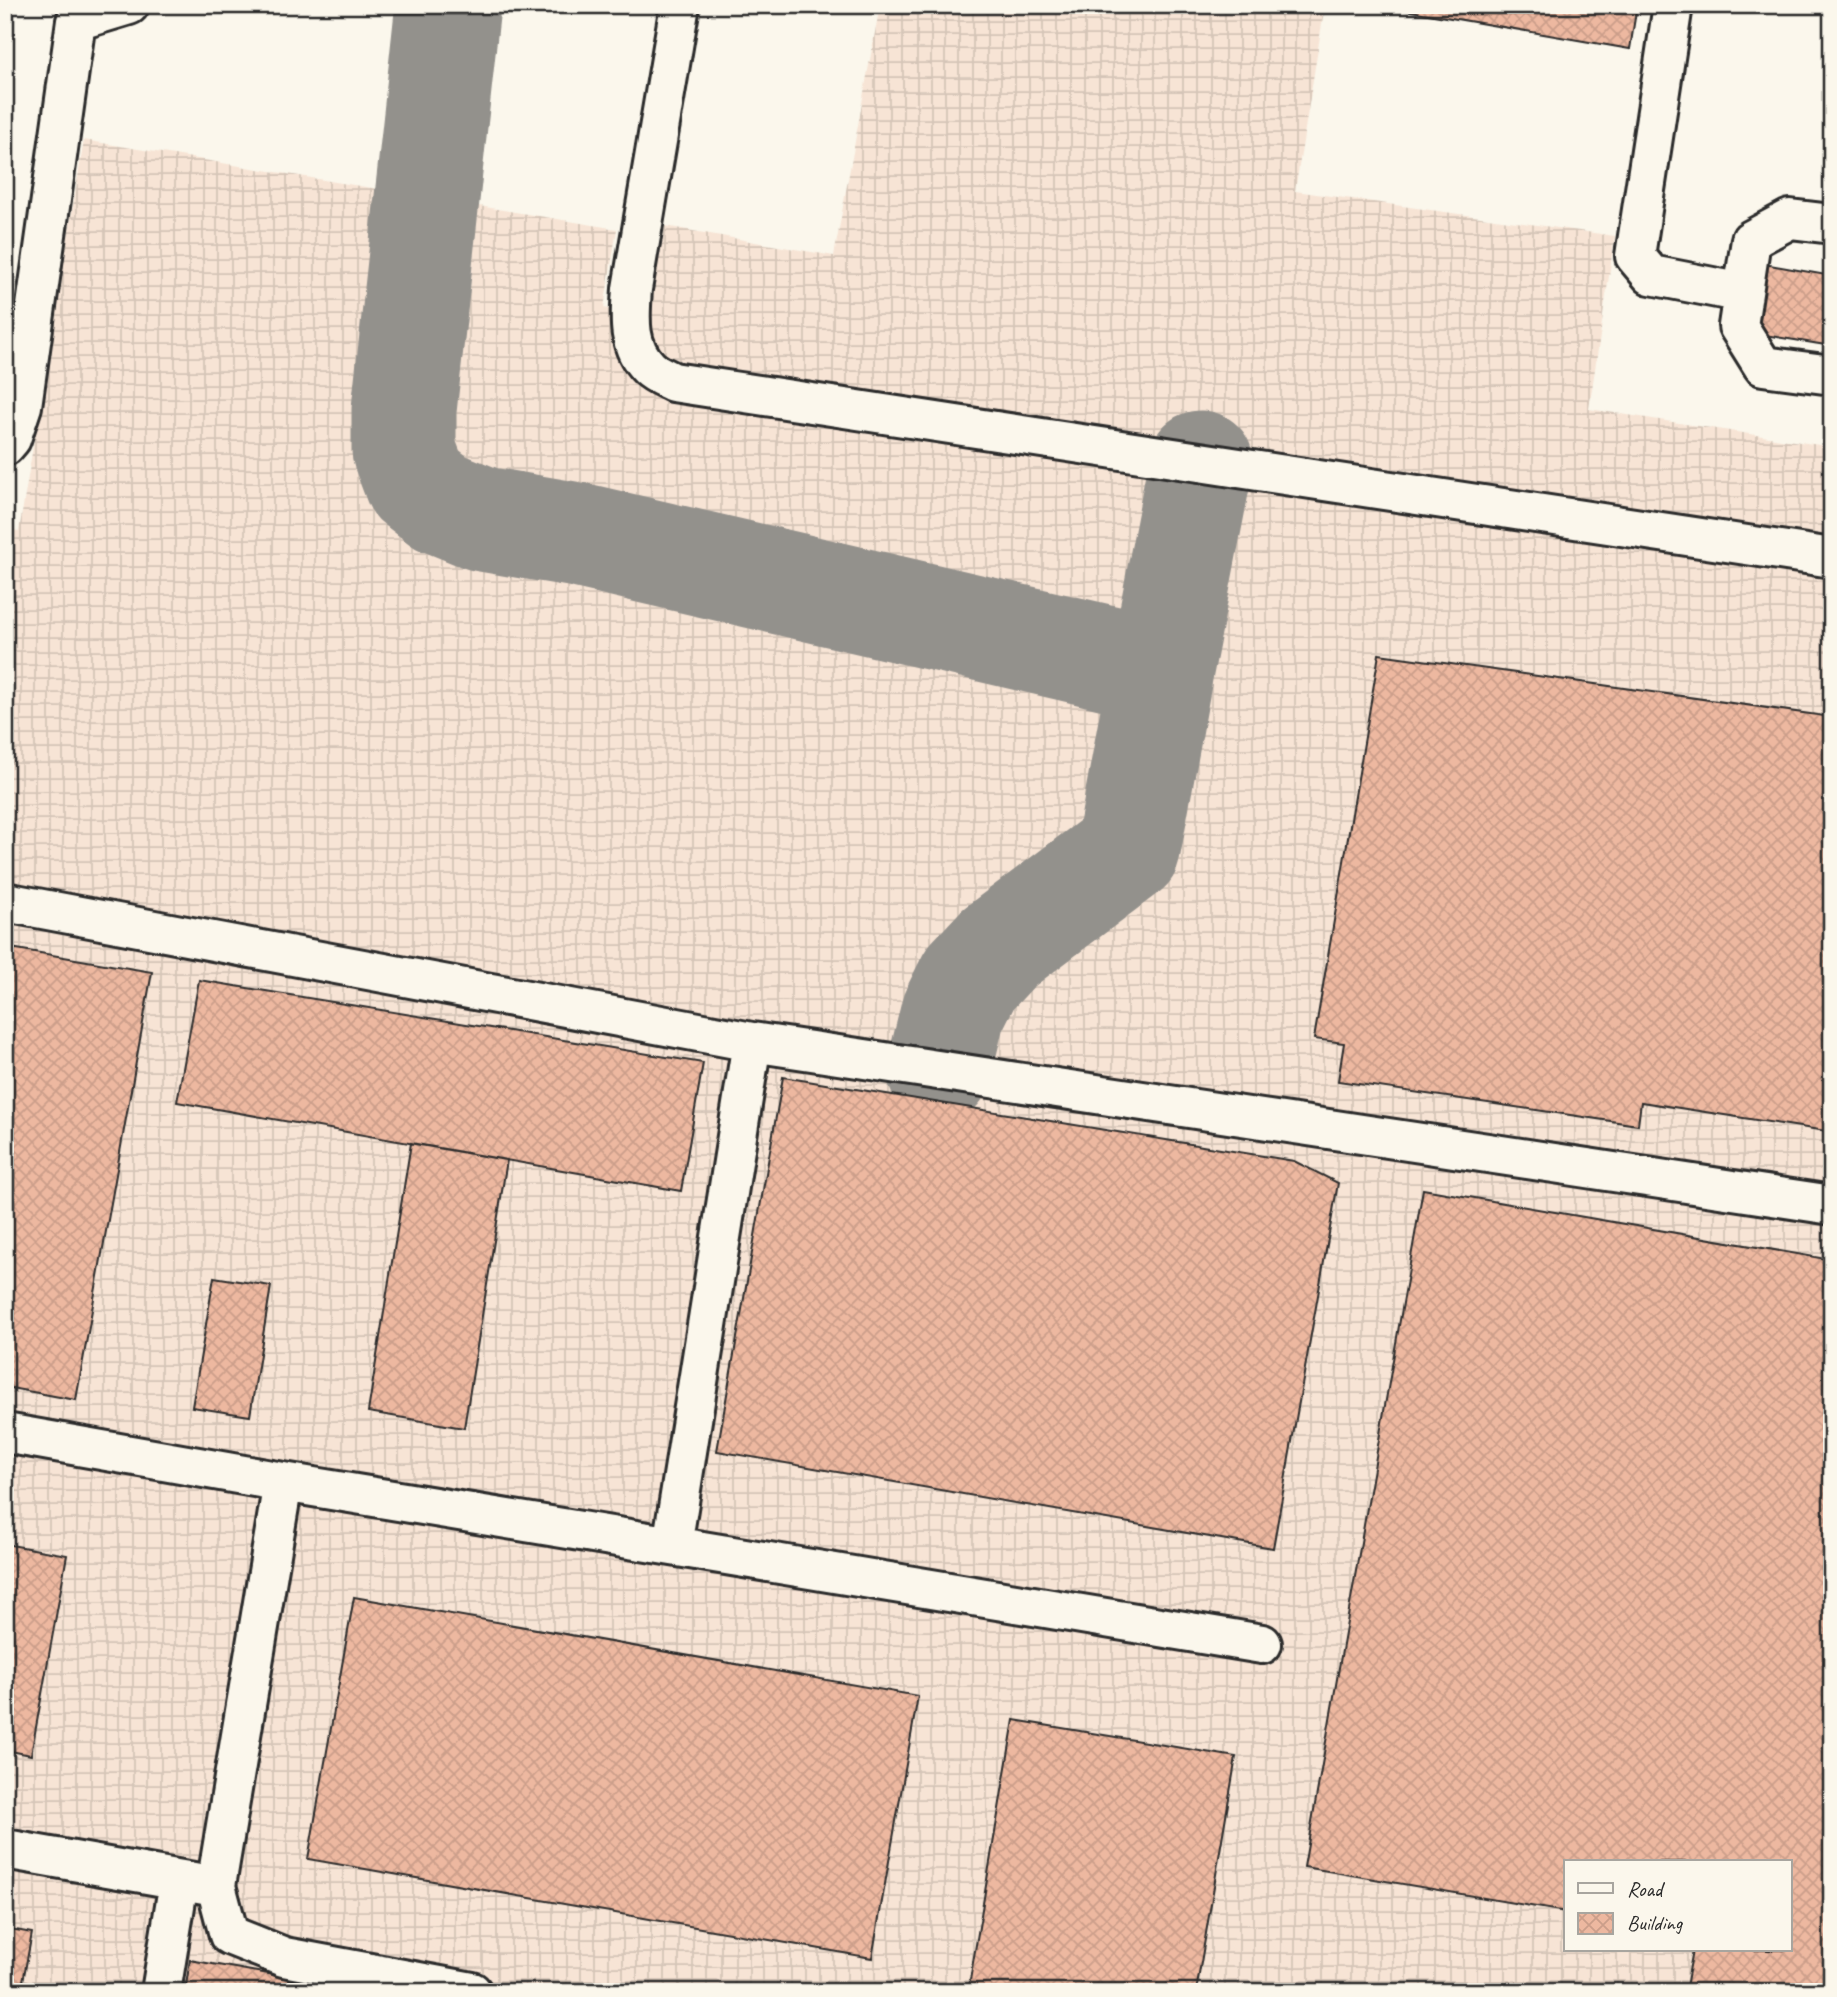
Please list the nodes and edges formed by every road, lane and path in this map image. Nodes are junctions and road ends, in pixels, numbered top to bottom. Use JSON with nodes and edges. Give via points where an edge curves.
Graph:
{"nodes":[{"id":1,"x":129,"y":5,"type":"edge"},
{"id":2,"x":680,"y":5,"type":"edge"},
{"id":3,"x":1673,"y":5,"type":"edge"},
{"id":4,"x":73,"y":9,"type":"edge"},
{"id":5,"x":1832,"y":224,"type":"edge"},
{"id":6,"x":1743,"y":293,"type":"junction"},
{"id":7,"x":1832,"y":375,"type":"edge"},
{"id":8,"x":5,"y":446,"type":"edge"},
{"id":9,"x":1832,"y":558,"type":"edge"},
{"id":10,"x":5,"y":902,"type":"edge"},
{"id":11,"x":752,"y":1042,"type":"junction"},
{"id":12,"x":1832,"y":1205,"type":"edge"},
{"id":13,"x":5,"y":1433,"type":"edge"},
{"id":14,"x":283,"y":1482,"type":"junction"},
{"id":15,"x":671,"y":1546,"type":"junction"},
{"id":16,"x":1262,"y":1644,"type":"dead end"},
{"id":17,"x":5,"y":1849,"type":"edge"},
{"id":18,"x":179,"y":1881,"type":"junction"},
{"id":19,"x":216,"y":1886,"type":"junction"},
{"id":20,"x":161,"y":1992,"type":"edge"},
{"id":21,"x":472,"y":1992,"type":"edge"}],
"edges":[{"from":1,"to":4,"type":"lane"},
{"from":2,"to":9,"type":"lane","via":[[629,326],[635,350],[650,370],[673,382]]},
{"from":3,"to":6,"type":"lane","via":[[1635,256],[1651,275]]},
{"from":4,"to":8,"type":"lane","via":[[22,406]]},
{"from":5,"to":6,"type":"lane","via":[[1790,219],[1751,240]]},
{"from":6,"to":7,"type":"lane","via":[[1738,326],[1763,366]]},
{"from":10,"to":11,"type":"lane"},
{"from":11,"to":12,"type":"lane"},
{"from":11,"to":15,"type":"lane"},
{"from":13,"to":14,"type":"lane"},
{"from":14,"to":15,"type":"lane"},
{"from":14,"to":19,"type":"lane"},
{"from":15,"to":16,"type":"lane"},
{"from":17,"to":18,"type":"lane"},
{"from":18,"to":19,"type":"lane"},
{"from":18,"to":20,"type":"lane"},
{"from":19,"to":21,"type":"lane","via":[[229,1936],[284,1957]]}]}
